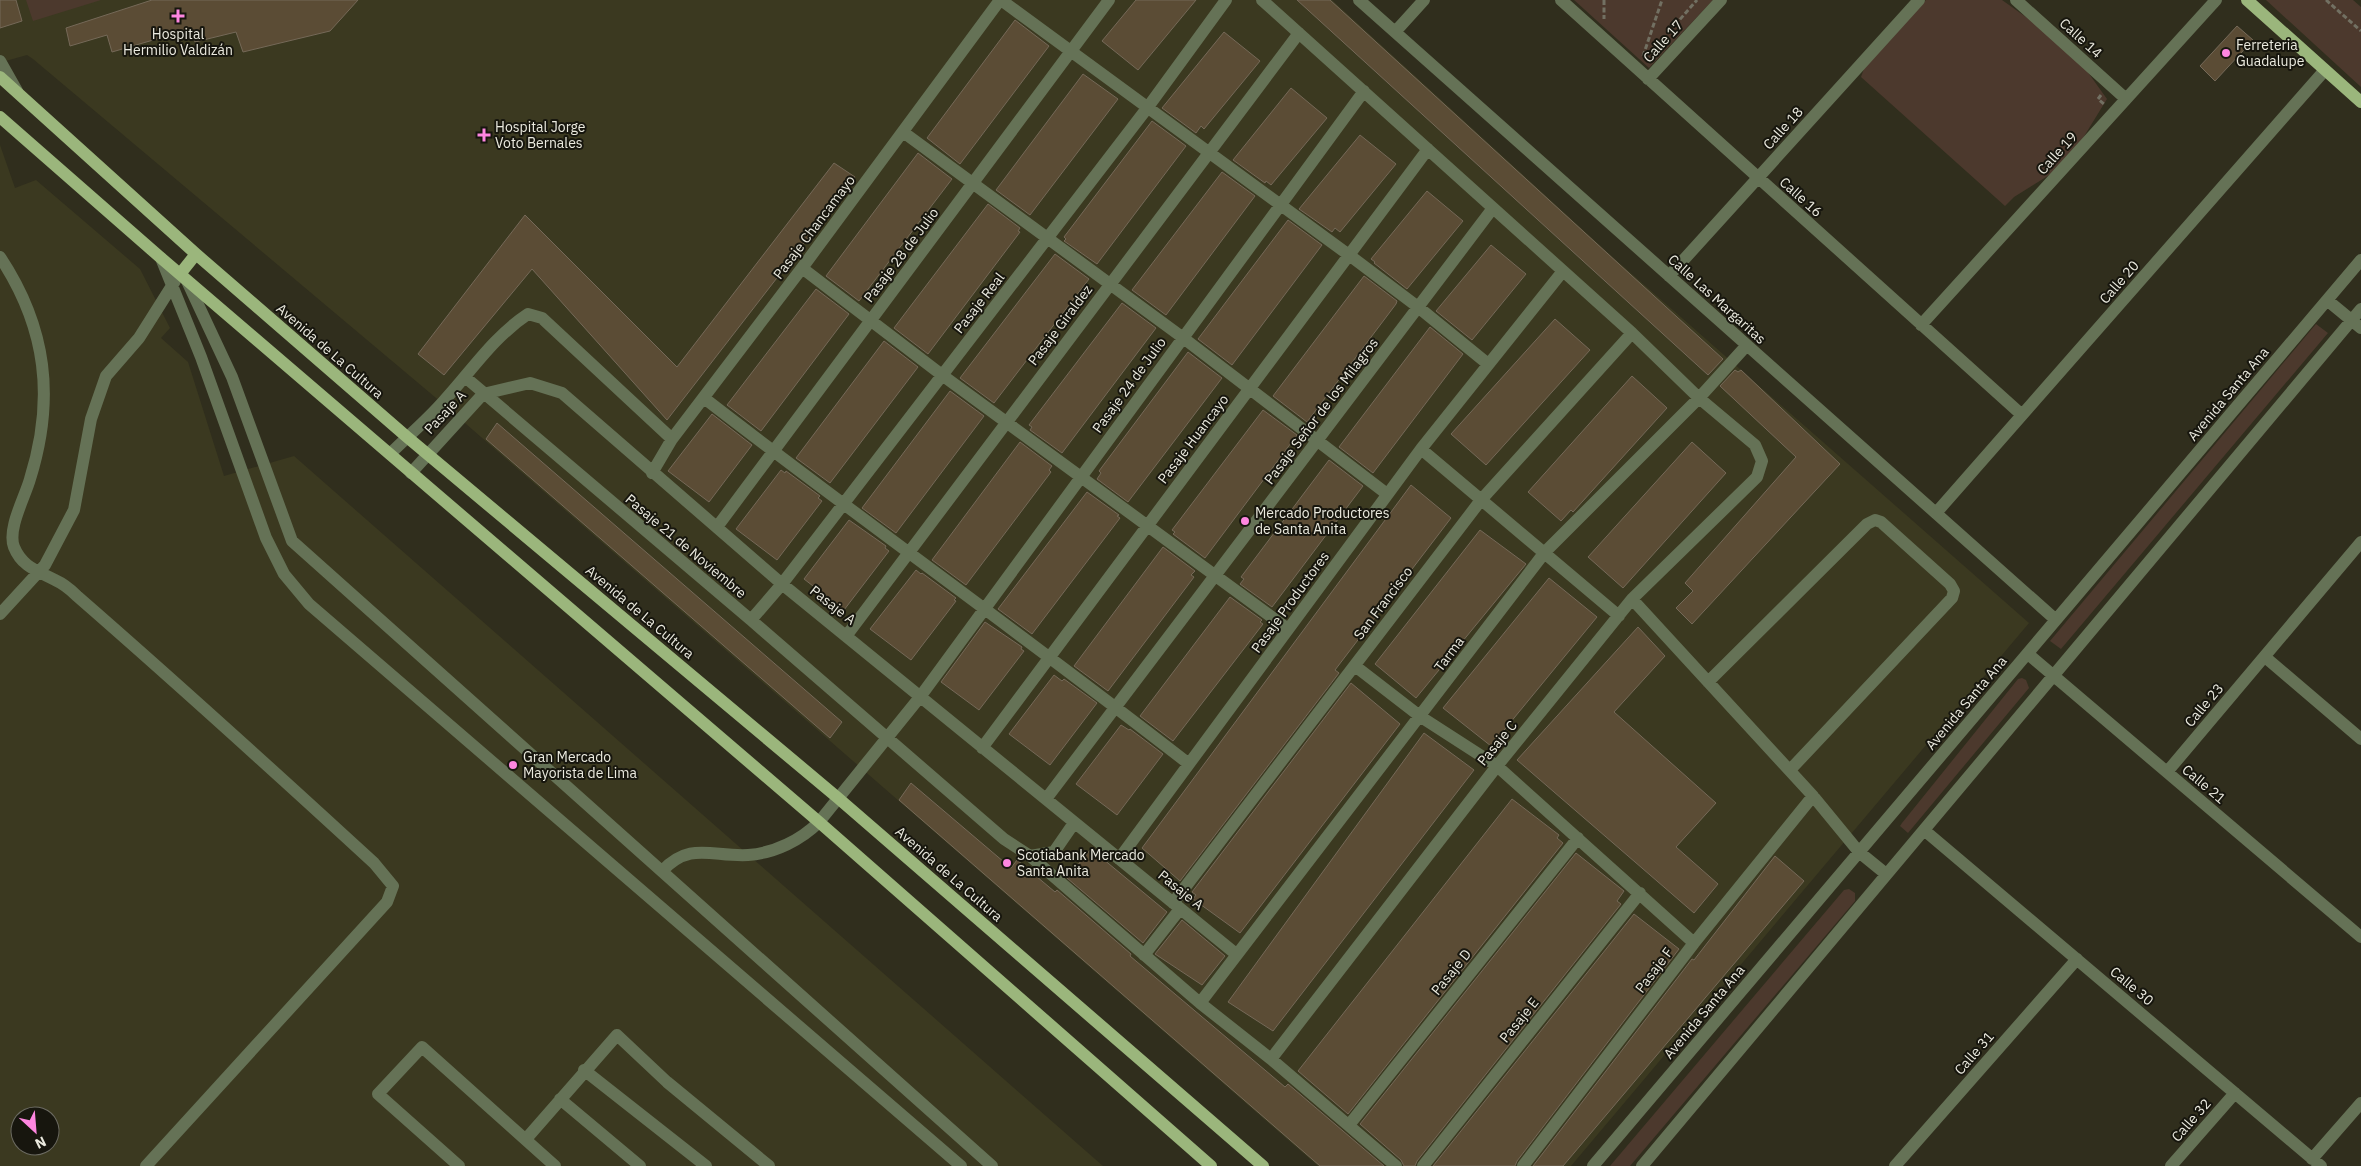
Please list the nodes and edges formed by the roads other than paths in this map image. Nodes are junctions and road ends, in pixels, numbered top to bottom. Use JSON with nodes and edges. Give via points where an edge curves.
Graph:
{"nodes":[{"id":1,"x":1001,"y":0,"type":"edge"},
{"id":2,"x":1110,"y":0,"type":"edge"},
{"id":3,"x":1226,"y":0,"type":"edge"},
{"id":4,"x":1262,"y":0,"type":"edge"},
{"id":5,"x":1359,"y":0,"type":"edge"},
{"id":6,"x":1424,"y":0,"type":"edge"},
{"id":7,"x":1561,"y":0,"type":"edge"},
{"id":8,"x":1721,"y":0,"type":"edge"},
{"id":9,"x":1919,"y":0,"type":"edge"},
{"id":10,"x":2016,"y":0,"type":"edge"},
{"id":11,"x":2216,"y":0,"type":"edge"},
{"id":12,"x":2247,"y":0,"type":"edge"},
{"id":13,"x":1395,"y":32,"type":"junction"},
{"id":14,"x":1299,"y":33,"type":"junction"},
{"id":15,"x":1072,"y":51,"type":"junction"},
{"id":16,"x":0,"y":61,"type":"edge"},
{"id":17,"x":2325,"y":70,"type":"junction"},
{"id":18,"x":0,"y":77,"type":"edge"},
{"id":19,"x":1648,"y":79,"type":"junction"},
{"id":20,"x":1364,"y":91,"type":"junction"},
{"id":21,"x":17,"y":92,"type":"junction"},
{"id":22,"x":2126,"y":99,"type":"junction"},
{"id":23,"x":2361,"y":102,"type":"edge"},
{"id":24,"x":1148,"y":107,"type":"junction"},
{"id":25,"x":0,"y":117,"type":"edge"},
{"id":26,"x":903,"y":132,"type":"junction"},
{"id":27,"x":1428,"y":149,"type":"junction"},
{"id":28,"x":1208,"y":152,"type":"junction"},
{"id":29,"x":1758,"y":178,"type":"junction"},
{"id":30,"x":974,"y":184,"type":"junction"},
{"id":31,"x":1279,"y":204,"type":"junction"},
{"id":32,"x":1493,"y":208,"type":"junction"},
{"id":33,"x":1048,"y":238,"type":"junction"},
{"id":34,"x":196,"y":254,"type":"junction"},
{"id":35,"x":1349,"y":255,"type":"junction"},
{"id":36,"x":0,"y":257,"type":"edge"},
{"id":37,"x":161,"y":258,"type":"junction"},
{"id":38,"x":2361,"y":260,"type":"edge"},
{"id":39,"x":802,"y":268,"type":"junction"},
{"id":40,"x":1563,"y":271,"type":"junction"},
{"id":41,"x":1669,"y":276,"type":"junction"},
{"id":42,"x":184,"y":277,"type":"junction"},
{"id":43,"x":1109,"y":284,"type":"junction"},
{"id":44,"x":172,"y":285,"type":"junction"},
{"id":45,"x":2327,"y":300,"type":"junction"},
{"id":46,"x":1418,"y":307,"type":"junction"},
{"id":47,"x":2361,"y":309,"type":"edge"},
{"id":48,"x":870,"y":321,"type":"junction"},
{"id":49,"x":2356,"y":324,"type":"edge"},
{"id":50,"x":1921,"y":325,"type":"junction"},
{"id":51,"x":1632,"y":333,"type":"junction"},
{"id":52,"x":1182,"y":337,"type":"junction"},
{"id":53,"x":1747,"y":345,"type":"junction"},
{"id":54,"x":1488,"y":364,"type":"junction"},
{"id":55,"x":942,"y":375,"type":"junction"},
{"id":56,"x":464,"y":377,"type":"junction"},
{"id":57,"x":1250,"y":389,"type":"junction"},
{"id":58,"x":483,"y":394,"type":"junction"},
{"id":59,"x":704,"y":398,"type":"junction"},
{"id":60,"x":1699,"y":398,"type":"junction"},
{"id":61,"x":2022,"y":415,"type":"junction"},
{"id":62,"x":1005,"y":422,"type":"junction"},
{"id":63,"x":408,"y":437,"type":"junction"},
{"id":64,"x":672,"y":439,"type":"junction"},
{"id":65,"x":1317,"y":441,"type":"junction"},
{"id":66,"x":1421,"y":449,"type":"junction"},
{"id":67,"x":774,"y":452,"type":"junction"},
{"id":68,"x":427,"y":453,"type":"junction"},
{"id":69,"x":390,"y":454,"type":"junction"},
{"id":70,"x":411,"y":473,"type":"junction"},
{"id":71,"x":652,"y":473,"type":"junction"},
{"id":72,"x":1081,"y":476,"type":"junction"},
{"id":73,"x":1387,"y":494,"type":"junction"},
{"id":74,"x":1481,"y":500,"type":"junction"},
{"id":75,"x":843,"y":505,"type":"junction"},
{"id":76,"x":1936,"y":513,"type":"junction"},
{"id":77,"x":1148,"y":525,"type":"junction"},
{"id":78,"x":716,"y":527,"type":"junction"},
{"id":79,"x":2361,"y":542,"type":"edge"},
{"id":80,"x":907,"y":552,"type":"junction"},
{"id":81,"x":1545,"y":552,"type":"junction"},
{"id":82,"x":38,"y":573,"type":"junction"},
{"id":83,"x":1216,"y":574,"type":"junction"},
{"id":84,"x":782,"y":584,"type":"junction"},
{"id":85,"x":1632,"y":599,"type":"junction"},
{"id":86,"x":984,"y":609,"type":"junction"},
{"id":87,"x":0,"y":614,"type":"edge"},
{"id":88,"x":1619,"y":616,"type":"junction"},
{"id":89,"x":751,"y":620,"type":"junction"},
{"id":90,"x":2056,"y":620,"type":"junction"},
{"id":91,"x":1288,"y":629,"type":"junction"},
{"id":92,"x":847,"y":635,"type":"junction"},
{"id":93,"x":2028,"y":654,"type":"junction"},
{"id":94,"x":1050,"y":657,"type":"junction"},
{"id":95,"x":2265,"y":657,"type":"junction"},
{"id":96,"x":1355,"y":666,"type":"junction"},
{"id":97,"x":2053,"y":676,"type":"junction"},
{"id":98,"x":1708,"y":682,"type":"junction"},
{"id":99,"x":920,"y":697,"type":"junction"},
{"id":100,"x":1116,"y":707,"type":"junction"},
{"id":101,"x":1421,"y":717,"type":"junction"},
{"id":102,"x":887,"y":738,"type":"junction"},
{"id":103,"x":2361,"y":739,"type":"edge"},
{"id":104,"x":982,"y":748,"type":"junction"},
{"id":105,"x":1189,"y":764,"type":"junction"},
{"id":106,"x":1497,"y":766,"type":"junction"},
{"id":107,"x":1790,"y":770,"type":"junction"},
{"id":108,"x":2167,"y":772,"type":"junction"},
{"id":109,"x":1813,"y":796,"type":"junction"},
{"id":110,"x":838,"y":798,"type":"junction"},
{"id":111,"x":1046,"y":799,"type":"junction"},
{"id":112,"x":819,"y":822,"type":"junction"},
{"id":113,"x":1074,"y":824,"type":"junction"},
{"id":114,"x":1924,"y":830,"type":"junction"},
{"id":115,"x":1578,"y":838,"type":"junction"},
{"id":116,"x":1859,"y":852,"type":"junction"},
{"id":117,"x":1030,"y":856,"type":"junction"},
{"id":118,"x":1119,"y":859,"type":"junction"},
{"id":119,"x":662,"y":871,"type":"junction"},
{"id":120,"x":1886,"y":874,"type":"junction"},
{"id":121,"x":1640,"y":893,"type":"junction"},
{"id":122,"x":1177,"y":906,"type":"junction"},
{"id":123,"x":2361,"y":937,"type":"edge"},
{"id":124,"x":1694,"y":943,"type":"junction"},
{"id":125,"x":1236,"y":954,"type":"junction"},
{"id":126,"x":1144,"y":955,"type":"junction"},
{"id":127,"x":2077,"y":959,"type":"junction"},
{"id":128,"x":1200,"y":1003,"type":"junction"},
{"id":129,"x":1271,"y":1059,"type":"junction"},
{"id":130,"x":584,"y":1070,"type":"junction"},
{"id":131,"x":2235,"y":1093,"type":"junction"},
{"id":132,"x":560,"y":1099,"type":"junction"},
{"id":133,"x":2361,"y":1103,"type":"edge"},
{"id":134,"x":1349,"y":1125,"type":"junction"},
{"id":135,"x":526,"y":1139,"type":"junction"},
{"id":136,"x":2316,"y":1163,"type":"edge"},
{"id":137,"x":146,"y":1166,"type":"edge"},
{"id":138,"x":459,"y":1166,"type":"edge"},
{"id":139,"x":555,"y":1166,"type":"edge"},
{"id":140,"x":640,"y":1166,"type":"edge"},
{"id":141,"x":706,"y":1166,"type":"edge"},
{"id":142,"x":769,"y":1166,"type":"edge"},
{"id":143,"x":961,"y":1166,"type":"edge"},
{"id":144,"x":992,"y":1166,"type":"edge"},
{"id":145,"x":1210,"y":1166,"type":"edge"},
{"id":146,"x":1263,"y":1166,"type":"edge"},
{"id":147,"x":1396,"y":1166,"type":"edge"},
{"id":148,"x":1423,"y":1166,"type":"edge"},
{"id":149,"x":1523,"y":1166,"type":"edge"},
{"id":150,"x":1593,"y":1166,"type":"edge"},
{"id":151,"x":1642,"y":1166,"type":"edge"},
{"id":152,"x":1895,"y":1166,"type":"edge"},
{"id":153,"x":2171,"y":1166,"type":"edge"}],
"edges":[{"from":1,"to":15,"type":"street"},
{"from":1,"to":26,"type":"street","name":"Pasaje Chancamayo"},
{"from":2,"to":15,"type":"street","name":"Pasaje 28 de Julio"},
{"from":3,"to":24,"type":"street","name":"Pasaje Real"},
{"from":4,"to":14,"type":"street"},
{"from":5,"to":13,"type":"street","name":"Calle Las Margaritas"},
{"from":6,"to":13,"type":"street"},
{"from":7,"to":19,"type":"street","name":"Calle 16"},
{"from":8,"to":19,"type":"street","name":"Calle 17"},
{"from":9,"to":29,"type":"street","name":"Calle 18"},
{"from":10,"to":22,"type":"street","name":"Calle 14"},
{"from":11,"to":22,"type":"street","name":"Calle 19"},
{"from":12,"to":17,"type":"main road"},
{"from":13,"to":41,"type":"street","name":"Calle Las Margaritas"},
{"from":14,"to":20,"type":"street"},
{"from":14,"to":28,"type":"street","name":"Pasaje Giraldez"},
{"from":15,"to":24,"type":"street"},
{"from":15,"to":30,"type":"street","name":"Pasaje 28 de Julio"},
{"from":16,"to":21,"type":"street"},
{"from":17,"to":23,"type":"main road"},
{"from":17,"to":61,"type":"street","name":"Calle 20"},
{"from":18,"to":21,"type":"main road","name":"Avenida de La Cultura"},
{"from":19,"to":29,"type":"street","name":"Calle 16"},
{"from":20,"to":27,"type":"street"},
{"from":20,"to":31,"type":"street","name":"Pasaje 24 de Julio"},
{"from":21,"to":34,"type":"main road","name":"Avenida de La Cultura"},
{"from":22,"to":50,"type":"street","name":"Calle 19"},
{"from":24,"to":28,"type":"street"},
{"from":24,"to":33,"type":"street","name":"Pasaje Real"},
{"from":25,"to":37,"type":"main road"},
{"from":26,"to":30,"type":"street"},
{"from":26,"to":39,"type":"street","name":"Pasaje Chancamayo"},
{"from":27,"to":32,"type":"street"},
{"from":27,"to":35,"type":"street","name":"Pasaje Huancayo"},
{"from":28,"to":31,"type":"street"},
{"from":28,"to":43,"type":"street","name":"Pasaje Giraldez"},
{"from":29,"to":41,"type":"street","name":"Calle 18"},
{"from":29,"to":50,"type":"street","name":"Calle 16"},
{"from":30,"to":33,"type":"street"},
{"from":30,"to":48,"type":"street","name":"Pasaje 28 de Julio"},
{"from":31,"to":35,"type":"street"},
{"from":31,"to":52,"type":"street","name":"Pasaje 24 de Julio"},
{"from":32,"to":40,"type":"street"},
{"from":32,"to":46,"type":"street","name":"Pasaje Señor de los Milagros"},
{"from":33,"to":43,"type":"street"},
{"from":33,"to":55,"type":"street","name":"Pasaje Real"},
{"from":34,"to":42,"type":"main road"},
{"from":34,"to":63,"type":"main road","name":"Avenida de La Cultura"},
{"from":35,"to":46,"type":"street"},
{"from":35,"to":57,"type":"street","name":"Pasaje Huancayo"},
{"from":36,"to":82,"type":"street","via":[[28,310],[44,371],[45,403],[40,445],[12,537],[20,557]]},
{"from":37,"to":42,"type":"main road"},
{"from":37,"to":44,"type":"street"},
{"from":38,"to":45,"type":"street","name":"Avenida Santa Ana"},
{"from":39,"to":48,"type":"street"},
{"from":39,"to":59,"type":"street","name":"Pasaje Chancamayo"},
{"from":40,"to":51,"type":"street"},
{"from":40,"to":54,"type":"street","name":"Pasaje Productores"},
{"from":41,"to":53,"type":"street","name":"Calle Las Margaritas"},
{"from":42,"to":44,"type":"street"},
{"from":42,"to":69,"type":"main road"},
{"from":42,"to":119,"type":"street","via":[[232,377],[292,540]]},
{"from":43,"to":52,"type":"street"},
{"from":43,"to":62,"type":"street","name":"Pasaje Giraldez"},
{"from":44,"to":82,"type":"street","via":[[139,338],[106,376],[91,418],[74,510]]},
{"from":44,"to":143,"type":"street","via":[[266,538],[284,574],[309,604]]},
{"from":45,"to":49,"type":"street"},
{"from":45,"to":90,"type":"street","name":"Avenida Santa Ana"},
{"from":46,"to":54,"type":"street"},
{"from":46,"to":65,"type":"street","name":"Pasaje Señor de los Milagros"},
{"from":47,"to":49,"type":"street"},
{"from":48,"to":55,"type":"street"},
{"from":48,"to":67,"type":"street","name":"Pasaje 28 de Julio"},
{"from":49,"to":97,"type":"street"},
{"from":50,"to":61,"type":"street","name":"Calle 16"},
{"from":51,"to":60,"type":"street"},
{"from":51,"to":74,"type":"street","name":"San Francisco"},
{"from":52,"to":57,"type":"street"},
{"from":52,"to":72,"type":"street","name":"Pasaje 24 de Julio"},
{"from":53,"to":60,"type":"street","name":"Tarma"},
{"from":53,"to":76,"type":"street","name":"Calle Las Margaritas"},
{"from":54,"to":66,"type":"street","name":"Pasaje Productores"},
{"from":55,"to":62,"type":"street"},
{"from":55,"to":75,"type":"street","name":"Pasaje Real"},
{"from":56,"to":58,"type":"street","name":"Pasaje 21 de Noviembre"},
{"from":56,"to":63,"type":"street","name":"Pasaje A"},
{"from":56,"to":64,"type":"street","name":"Pasaje A","via":[[512,324],[528,314],[542,318]]},
{"from":57,"to":65,"type":"street"},
{"from":57,"to":77,"type":"street","name":"Pasaje Huancayo"},
{"from":58,"to":68,"type":"street","name":"Pasaje A"},
{"from":58,"to":71,"type":"street","name":"Pasaje A","via":[[530,383],[562,393]]},
{"from":58,"to":89,"type":"street","name":"Pasaje 21 de Noviembre"},
{"from":59,"to":64,"type":"street","name":"Pasaje Chancamayo"},
{"from":59,"to":67,"type":"street"},
{"from":60,"to":81,"type":"street","name":"Tarma"},
{"from":60,"to":85,"type":"street","name":"Pasaje C","via":[[1755,445],[1762,461],[1757,477]]},
{"from":61,"to":76,"type":"street","name":"Calle 20"},
{"from":62,"to":72,"type":"street"},
{"from":62,"to":80,"type":"street","name":"Pasaje Giraldez"},
{"from":63,"to":68,"type":"main road","name":"Avenida de La Cultura"},
{"from":63,"to":69,"type":"street","name":"Pasaje A"},
{"from":64,"to":71,"type":"street","name":"Pasaje Chancamayo"},
{"from":65,"to":73,"type":"street"},
{"from":65,"to":83,"type":"street","name":"Pasaje Señor de los Milagros"},
{"from":66,"to":73,"type":"street","name":"Pasaje Productores"},
{"from":66,"to":74,"type":"street"},
{"from":67,"to":75,"type":"street"},
{"from":67,"to":78,"type":"street","name":"Pasaje 28 de Julio"},
{"from":68,"to":70,"type":"street","name":"Pasaje A"},
{"from":68,"to":110,"type":"main road","name":"Avenida de La Cultura"},
{"from":69,"to":70,"type":"main road"},
{"from":70,"to":112,"type":"main road"},
{"from":71,"to":78,"type":"street","name":"Pasaje A"},
{"from":72,"to":77,"type":"street"},
{"from":72,"to":86,"type":"street","name":"Pasaje 24 de Julio"},
{"from":73,"to":91,"type":"street","name":"Pasaje Productores"},
{"from":74,"to":81,"type":"street"},
{"from":74,"to":96,"type":"street","name":"San Francisco"},
{"from":75,"to":80,"type":"street"},
{"from":75,"to":84,"type":"street","name":"Pasaje Real"},
{"from":76,"to":90,"type":"street","name":"Calle Las Margaritas"},
{"from":77,"to":83,"type":"street"},
{"from":77,"to":94,"type":"street","name":"Pasaje Huancayo"},
{"from":78,"to":84,"type":"street","name":"Pasaje A"},
{"from":79,"to":95,"type":"street","name":"Calle 23"},
{"from":80,"to":86,"type":"street"},
{"from":80,"to":92,"type":"street","name":"Pasaje Giraldez"},
{"from":81,"to":88,"type":"street"},
{"from":81,"to":101,"type":"street","name":"Tarma"},
{"from":82,"to":87,"type":"street"},
{"from":82,"to":137,"type":"street","via":[[67,587],[124,637],[366,857],[393,886],[387,902]]},
{"from":83,"to":91,"type":"street"},
{"from":83,"to":100,"type":"street","name":"Pasaje Señor de los Milagros"},
{"from":84,"to":89,"type":"street","name":"Pasaje Real"},
{"from":84,"to":92,"type":"street","name":"Pasaje A"},
{"from":85,"to":88,"type":"street","name":"Pasaje C"},
{"from":85,"to":98,"type":"street"},
{"from":86,"to":94,"type":"street"},
{"from":86,"to":99,"type":"street","name":"Pasaje 24 de Julio"},
{"from":88,"to":106,"type":"street","name":"Pasaje C"},
{"from":89,"to":102,"type":"street","name":"Pasaje 21 de Noviembre"},
{"from":90,"to":93,"type":"street","name":"Avenida Santa Ana"},
{"from":91,"to":105,"type":"street","name":"Pasaje Productores"},
{"from":92,"to":99,"type":"street","name":"Pasaje A"},
{"from":93,"to":97,"type":"street","name":"Calle 21"},
{"from":93,"to":116,"type":"street","name":"Avenida Santa Ana"},
{"from":94,"to":100,"type":"street"},
{"from":94,"to":104,"type":"street","name":"Pasaje Huancayo"},
{"from":95,"to":103,"type":"street"},
{"from":95,"to":108,"type":"street","name":"Calle 23"},
{"from":96,"to":101,"type":"street"},
{"from":96,"to":122,"type":"street","name":"San Francisco"},
{"from":97,"to":108,"type":"street","name":"Calle 21"},
{"from":97,"to":114,"type":"street"},
{"from":98,"to":107,"type":"street"},
{"from":98,"to":107,"type":"street","via":[[1867,524],[1875,520],[1950,584],[1954,591],[1952,598]]},
{"from":99,"to":102,"type":"street","name":"Pasaje 24 de Julio"},
{"from":99,"to":104,"type":"street","name":"Pasaje A"},
{"from":100,"to":105,"type":"street"},
{"from":100,"to":111,"type":"street","name":"Pasaje Señor de los Milagros"},
{"from":101,"to":106,"type":"street"},
{"from":101,"to":125,"type":"street","name":"Tarma"},
{"from":102,"to":110,"type":"street","name":"Pasaje 24 de Julio"},
{"from":102,"to":117,"type":"street","name":"Pasaje 21 de Noviembre","via":[[1004,839]]},
{"from":104,"to":111,"type":"street","name":"Pasaje A"},
{"from":105,"to":118,"type":"street","name":"Pasaje Productores"},
{"from":106,"to":115,"type":"street"},
{"from":106,"to":129,"type":"street","name":"Pasaje C"},
{"from":107,"to":109,"type":"street"},
{"from":108,"to":123,"type":"street","name":"Calle 21"},
{"from":109,"to":116,"type":"street"},
{"from":109,"to":124,"type":"street","name":"Pasaje F"},
{"from":110,"to":112,"type":"street","name":"Pasaje 24 de Julio"},
{"from":110,"to":146,"type":"main road","name":"Avenida de La Cultura"},
{"from":111,"to":113,"type":"street","name":"Pasaje A"},
{"from":112,"to":119,"type":"street","name":"Pasaje 24 de Julio","via":[[805,836],[785,846],[749,855],[687,853],[674,858]]},
{"from":112,"to":145,"type":"main road"},
{"from":113,"to":117,"type":"street","via":[[1054,852]]},
{"from":113,"to":118,"type":"street","name":"Pasaje A"},
{"from":114,"to":120,"type":"street"},
{"from":114,"to":127,"type":"street","name":"Calle 30"},
{"from":115,"to":121,"type":"street"},
{"from":115,"to":134,"type":"street","name":"Pasaje D"},
{"from":116,"to":120,"type":"street"},
{"from":116,"to":150,"type":"street","name":"Avenida Santa Ana"},
{"from":117,"to":126,"type":"street"},
{"from":118,"to":122,"type":"street","name":"Pasaje A"},
{"from":119,"to":144,"type":"street"},
{"from":120,"to":151,"type":"street"},
{"from":121,"to":124,"type":"street"},
{"from":121,"to":148,"type":"street","name":"Pasaje E"},
{"from":122,"to":125,"type":"street","name":"Pasaje A"},
{"from":122,"to":126,"type":"street","name":"San Francisco"},
{"from":124,"to":149,"type":"street","name":"Pasaje F"},
{"from":125,"to":128,"type":"street","name":"Tarma"},
{"from":126,"to":128,"type":"street"},
{"from":127,"to":131,"type":"street","name":"Calle 30"},
{"from":127,"to":152,"type":"street","name":"Calle 31"},
{"from":128,"to":129,"type":"street"},
{"from":129,"to":134,"type":"street"},
{"from":130,"to":132,"type":"street"},
{"from":130,"to":141,"type":"street"},
{"from":130,"to":142,"type":"street","via":[[614,1036],[619,1036],[667,1082]]},
{"from":131,"to":136,"type":"street","name":"Calle 30"},
{"from":131,"to":153,"type":"street","name":"Calle 32"},
{"from":132,"to":135,"type":"street"},
{"from":132,"to":140,"type":"street"},
{"from":133,"to":136,"type":"street"},
{"from":134,"to":147,"type":"street"},
{"from":135,"to":138,"type":"street","via":[[422,1047],[378,1094]]},
{"from":135,"to":139,"type":"street"}]}
